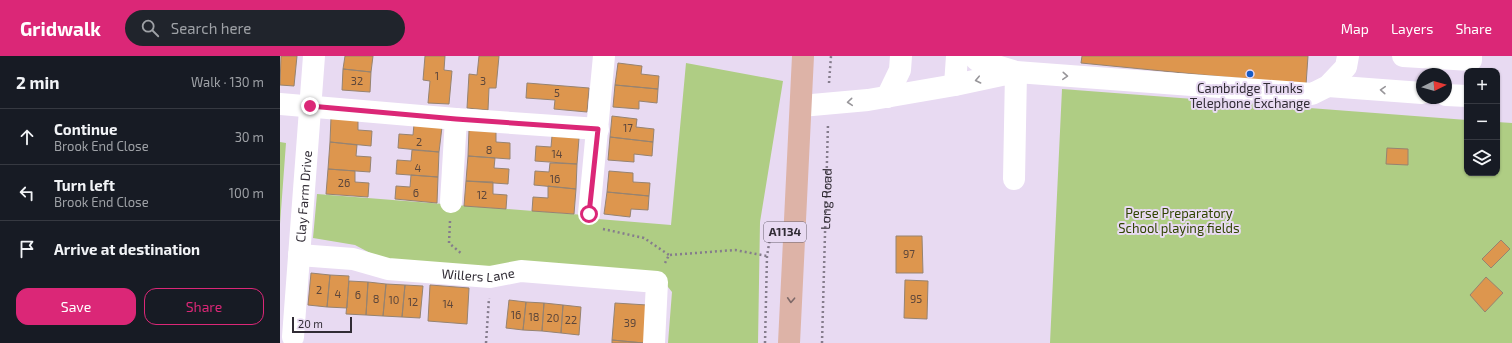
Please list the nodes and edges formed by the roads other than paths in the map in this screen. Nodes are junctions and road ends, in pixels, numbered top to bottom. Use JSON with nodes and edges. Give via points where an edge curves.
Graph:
{"nodes":[{"id":1,"x":314,"y":56,"type":"edge"},
{"id":2,"x":604,"y":56,"type":"edge"},
{"id":3,"x":803,"y":56,"type":"edge"},
{"id":4,"x":901,"y":56,"type":"edge"},
{"id":5,"x":957,"y":56,"type":"edge"},
{"id":6,"x":974,"y":56,"type":"edge"},
{"id":7,"x":1348,"y":56,"type":"edge"},
{"id":8,"x":1403,"y":56,"type":"edge"},
{"id":9,"x":1471,"y":62,"type":"edge"},
{"id":10,"x":1029,"y":67,"type":"edge"},
{"id":11,"x":955,"y":86,"type":"junction"},
{"id":12,"x":1328,"y":86,"type":"junction"},
{"id":13,"x":1416,"y":93,"type":"edge"},
{"id":14,"x":1452,"y":95,"type":"edge"},
{"id":15,"x":1464,"y":96,"type":"edge"},
{"id":16,"x":887,"y":97,"type":"junction"},
{"id":17,"x":280,"y":104,"type":"edge"},
{"id":18,"x":310,"y":106,"type":"junction"},
{"id":19,"x":801,"y":114,"type":"junction"},
{"id":20,"x":456,"y":119,"type":"junction"},
{"id":21,"x":598,"y":129,"type":"junction"},
{"id":22,"x":1014,"y":179,"type":"dead end"},
{"id":23,"x":451,"y":202,"type":"road end"},
{"id":24,"x":589,"y":214,"type":"road end"},
{"id":25,"x":299,"y":255,"type":"junction"},
{"id":26,"x":289,"y":338,"type":"edge"},
{"id":27,"x":654,"y":343,"type":"edge"},
{"id":28,"x":775,"y":343,"type":"edge"},
{"id":29,"x":789,"y":343,"type":"edge"}],
"edges":[{"from":1,"to":18,"type":"street","name":"Clay Farm Drive"},
{"from":2,"to":21,"type":"street"},
{"from":3,"to":19,"type":"main road","number":"A1134"},
{"from":4,"to":16,"type":"street","via":[[900,70]]},
{"from":5,"to":11,"type":"street"},
{"from":6,"to":10,"type":"street","via":[[977,60]]},
{"from":7,"to":12,"type":"street","via":[[1346,67]]},
{"from":8,"to":9,"type":"street"},
{"from":10,"to":11,"type":"street","one_way":true},
{"from":10,"to":12,"type":"street","one_way":true,"via":[[1312,94]]},
{"from":10,"to":22,"type":"street"},
{"from":11,"to":16,"type":"street"},
{"from":13,"to":12,"type":"street","one_way":true},
{"from":14,"to":15,"type":"street"},
{"from":16,"to":19,"type":"street","one_way":true,"via":[[828,104]]},
{"from":17,"to":18,"type":"street"},
{"from":18,"to":20,"type":"street"},
{"from":18,"to":25,"type":"street","name":"Clay Farm Drive"},
{"from":19,"to":28,"type":"main road","number":"A1134","via":[[778,285]]},
{"from":19,"to":29,"type":"main road","number":"A1134","one_way":true},
{"from":20,"to":21,"type":"street"},
{"from":20,"to":23,"type":"street"},
{"from":21,"to":24,"type":"street"},
{"from":25,"to":26,"type":"street","name":"Clay Farm Drive"},
{"from":25,"to":27,"type":"street","name":"Willers Lane","via":[[353,259],[388,269],[490,277],[521,271],[657,282]]}]}
